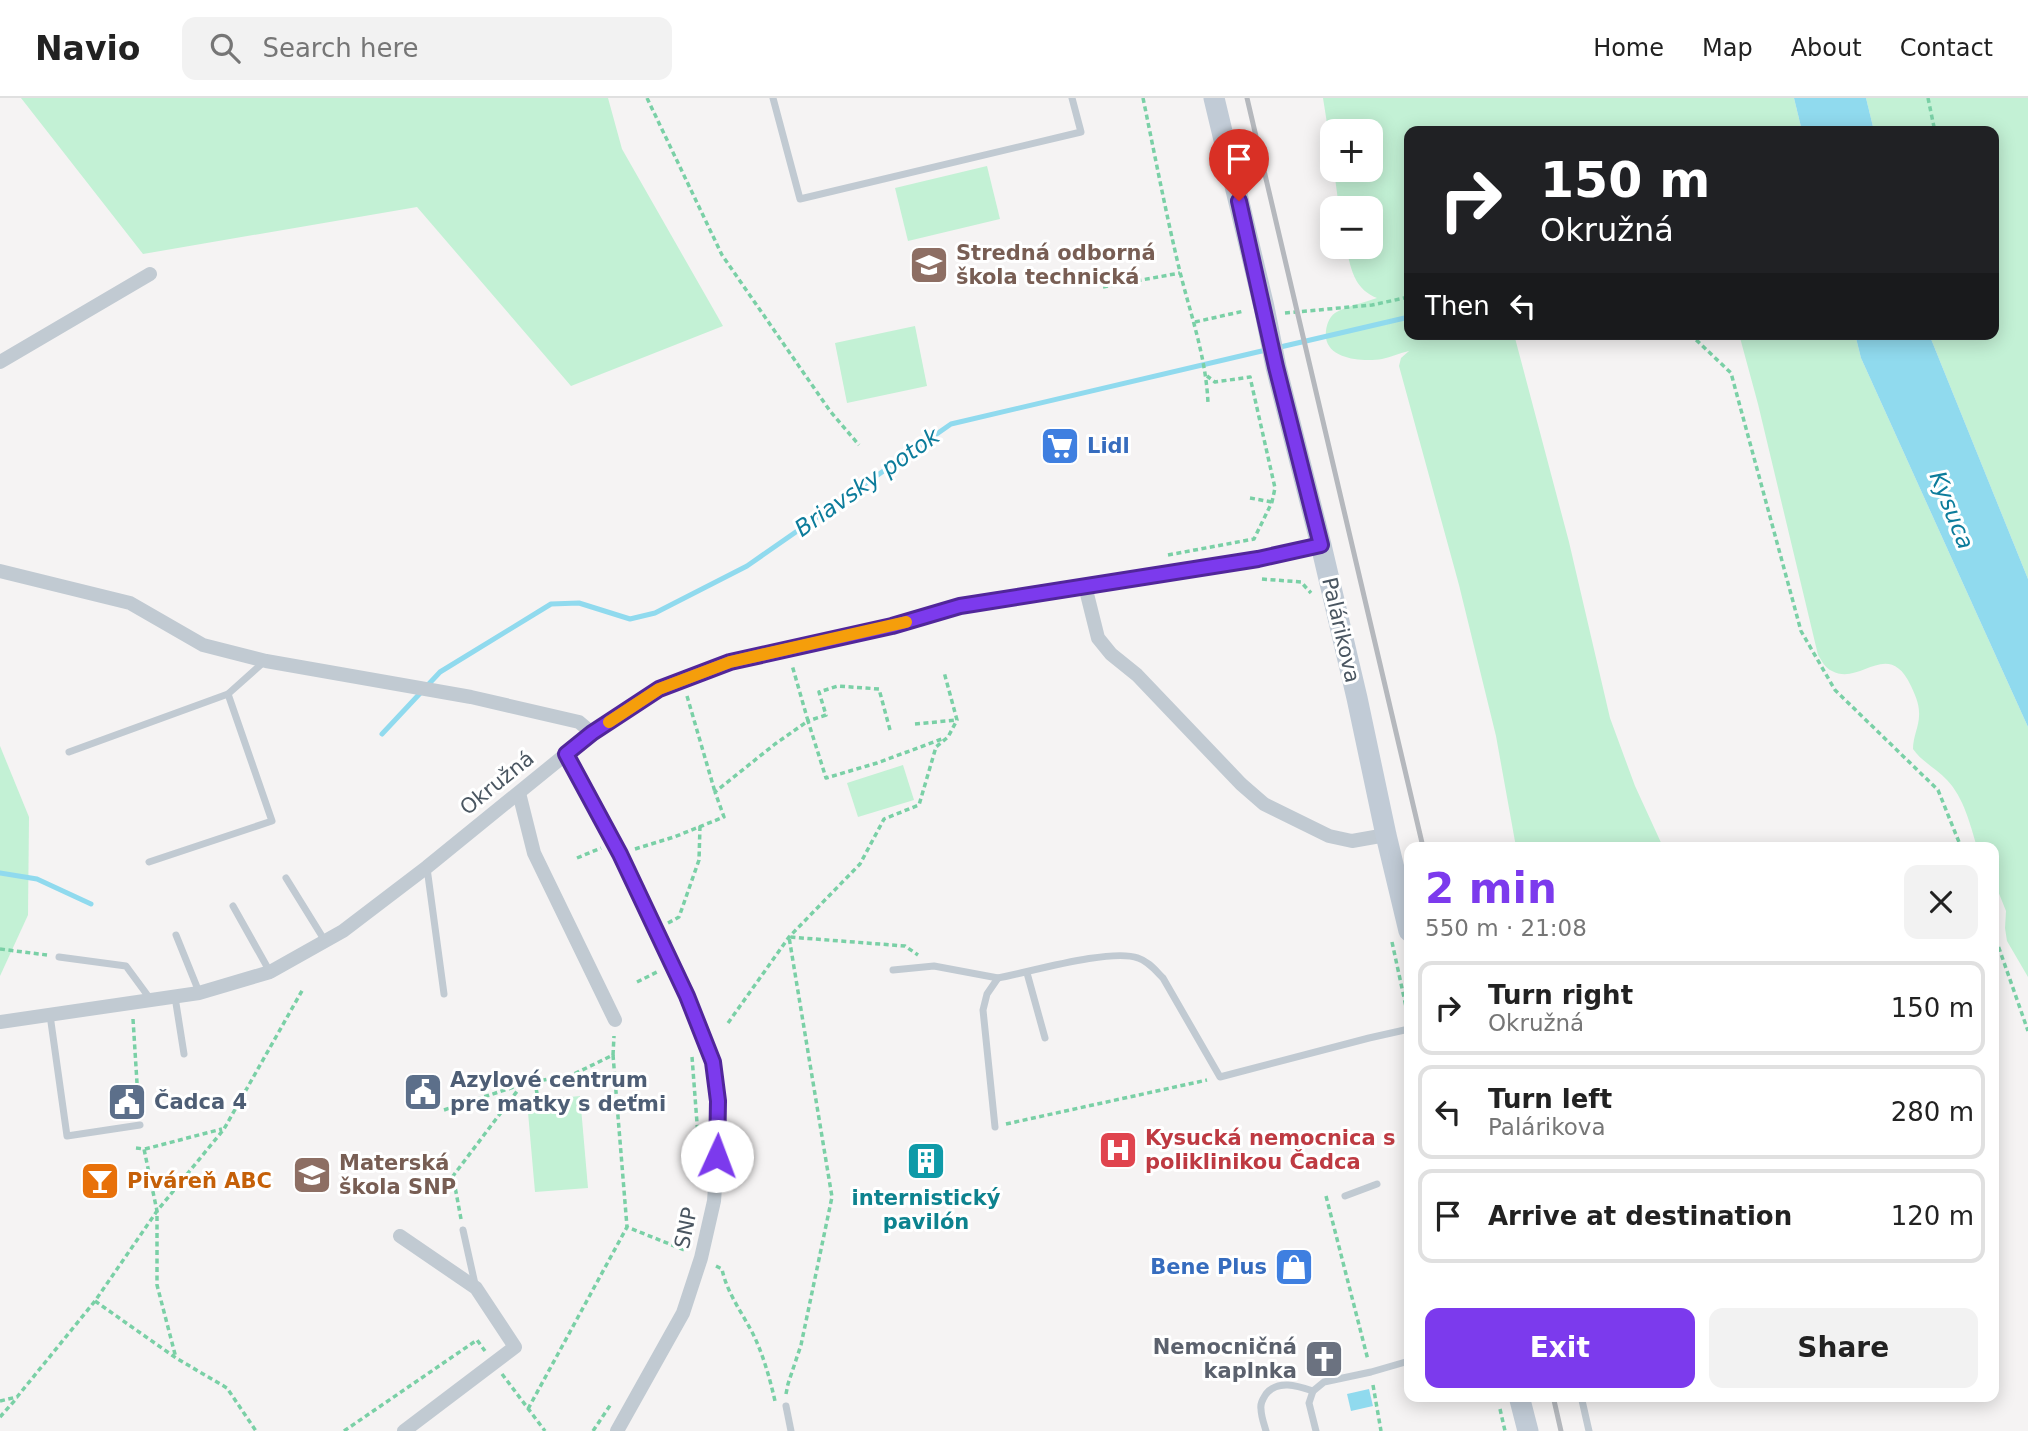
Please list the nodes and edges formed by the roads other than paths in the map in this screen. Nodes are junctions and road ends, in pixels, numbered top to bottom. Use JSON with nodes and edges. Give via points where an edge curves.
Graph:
{"nodes":[{"id":1,"x":773,"y":98,"type":"edge"},
{"id":2,"x":1072,"y":98,"type":"edge"},
{"id":3,"x":1214,"y":98,"type":"edge"},
{"id":4,"x":150,"y":274,"type":"dead end"},
{"id":5,"x":0,"y":362,"type":"edge"},
{"id":6,"x":1321,"y":545,"type":"junction"},
{"id":7,"x":0,"y":571,"type":"edge"},
{"id":8,"x":1086,"y":586,"type":"junction"},
{"id":9,"x":266,"y":661,"type":"junction"},
{"id":10,"x":228,"y":694,"type":"junction"},
{"id":11,"x":592,"y":733,"type":"junction"},
{"id":12,"x":69,"y":752,"type":"dead end"},
{"id":13,"x":566,"y":754,"type":"junction"},
{"id":14,"x":519,"y":793,"type":"junction"},
{"id":15,"x":1386,"y":835,"type":"junction"},
{"id":16,"x":149,"y":862,"type":"dead end"},
{"id":17,"x":427,"y":867,"type":"junction"},
{"id":18,"x":286,"y":878,"type":"dead end"},
{"id":19,"x":233,"y":906,"type":"dead end"},
{"id":20,"x":1404,"y":910,"type":"edge"},
{"id":21,"x":176,"y":934,"type":"dead end"},
{"id":22,"x":326,"y":942,"type":"junction"},
{"id":23,"x":59,"y":957,"type":"road end"},
{"id":24,"x":893,"y":970,"type":"dead end"},
{"id":25,"x":270,"y":972,"type":"junction"},
{"id":26,"x":1027,"y":973,"type":"junction"},
{"id":27,"x":998,"y":978,"type":"junction"},
{"id":28,"x":199,"y":993,"type":"junction"},
{"id":29,"x":444,"y":994,"type":"dead end"},
{"id":30,"x":175,"y":997,"type":"junction"},
{"id":31,"x":151,"y":1000,"type":"junction"},
{"id":32,"x":50,"y":1015,"type":"junction"},
{"id":33,"x":615,"y":1020,"type":"road end"},
{"id":34,"x":0,"y":1023,"type":"edge"},
{"id":35,"x":1404,"y":1030,"type":"edge"},
{"id":36,"x":1045,"y":1038,"type":"dead end"},
{"id":37,"x":184,"y":1055,"type":"dead end"},
{"id":38,"x":140,"y":1125,"type":"road end"},
{"id":39,"x":995,"y":1127,"type":"road end"},
{"id":40,"x":1377,"y":1184,"type":"dead end"},
{"id":41,"x":1345,"y":1196,"type":"dead end"},
{"id":42,"x":463,"y":1230,"type":"road end"},
{"id":43,"x":400,"y":1236,"type":"dead end"},
{"id":44,"x":476,"y":1289,"type":"junction"},
{"id":45,"x":1404,"y":1362,"type":"edge"},
{"id":46,"x":1313,"y":1391,"type":"junction"},
{"id":47,"x":1521,"y":1402,"type":"edge"},
{"id":48,"x":1583,"y":1402,"type":"edge"},
{"id":49,"x":786,"y":1406,"type":"road end"},
{"id":50,"x":404,"y":1431,"type":"edge"},
{"id":51,"x":617,"y":1431,"type":"edge"},
{"id":52,"x":791,"y":1431,"type":"edge"},
{"id":53,"x":1266,"y":1431,"type":"edge"},
{"id":54,"x":1316,"y":1431,"type":"edge"},
{"id":55,"x":1528,"y":1431,"type":"edge"},
{"id":56,"x":1590,"y":1431,"type":"edge"}],
"edges":[{"from":1,"to":2,"type":"lane","via":[[800,199],[1081,132]]},
{"from":3,"to":6,"type":"main road","name":"Palárikova","via":[[1272,310],[1270,340]]},
{"from":4,"to":5,"type":"street"},
{"from":6,"to":8,"type":"street","name":"Okružná"},
{"from":6,"to":15,"type":"main road","name":"Palárikova"},
{"from":7,"to":9,"type":"street","via":[[130,603],[203,645]]},
{"from":8,"to":11,"type":"street","name":"Okružná","via":[[960,606],[730,662],[659,689]]},
{"from":8,"to":15,"type":"street","via":[[1098,638],[1111,654],[1264,804],[1329,836],[1352,841]]},
{"from":9,"to":10,"type":"lane"},
{"from":9,"to":11,"type":"street","via":[[471,697],[579,722]]},
{"from":10,"to":12,"type":"lane"},
{"from":10,"to":16,"type":"lane","via":[[272,821]]},
{"from":11,"to":13,"type":"street","name":"Okružná"},
{"from":13,"to":14,"type":"street","name":"Okružná"},
{"from":13,"to":51,"type":"street","name":"SNP","via":[[620,854],[687,996],[713,1062],[718,1101],[713,1201],[702,1258],[683,1313]]},
{"from":14,"to":17,"type":"street","name":"Okružná"},
{"from":14,"to":33,"type":"street","via":[[534,853]]},
{"from":15,"to":20,"type":"main road","name":"Palárikova"},
{"from":17,"to":22,"type":"street","name":"Okružná"},
{"from":17,"to":29,"type":"lane"},
{"from":18,"to":22,"type":"lane"},
{"from":19,"to":25,"type":"lane"},
{"from":21,"to":28,"type":"lane"},
{"from":22,"to":25,"type":"street","name":"Okružná"},
{"from":23,"to":31,"type":"lane","via":[[126,966]]},
{"from":24,"to":27,"type":"lane","via":[[934,966]]},
{"from":25,"to":28,"type":"street","name":"Okružná"},
{"from":26,"to":27,"type":"lane"},
{"from":26,"to":35,"type":"lane","via":[[1118,954],[1138,958],[1163,978],[1220,1077]]},
{"from":26,"to":36,"type":"lane"},
{"from":27,"to":39,"type":"lane","via":[[983,1010]]},
{"from":28,"to":30,"type":"street","name":"Okružná"},
{"from":30,"to":31,"type":"street","name":"Okružná"},
{"from":30,"to":37,"type":"lane"},
{"from":31,"to":32,"type":"street","name":"Okružná"},
{"from":32,"to":34,"type":"street","name":"Okružná"},
{"from":32,"to":38,"type":"lane","via":[[67,1136]]},
{"from":40,"to":41,"type":"lane"},
{"from":42,"to":44,"type":"lane"},
{"from":43,"to":44,"type":"street"},
{"from":44,"to":50,"type":"street","via":[[514,1347]]},
{"from":45,"to":46,"type":"lane","via":[[1324,1382]]},
{"from":46,"to":53,"type":"lane","via":[[1294,1385],[1270,1389],[1260,1407]]},
{"from":46,"to":54,"type":"lane","via":[[1309,1403]]},
{"from":47,"to":55,"type":"main road"},
{"from":48,"to":56,"type":"lane"},
{"from":49,"to":52,"type":"lane"}]}
